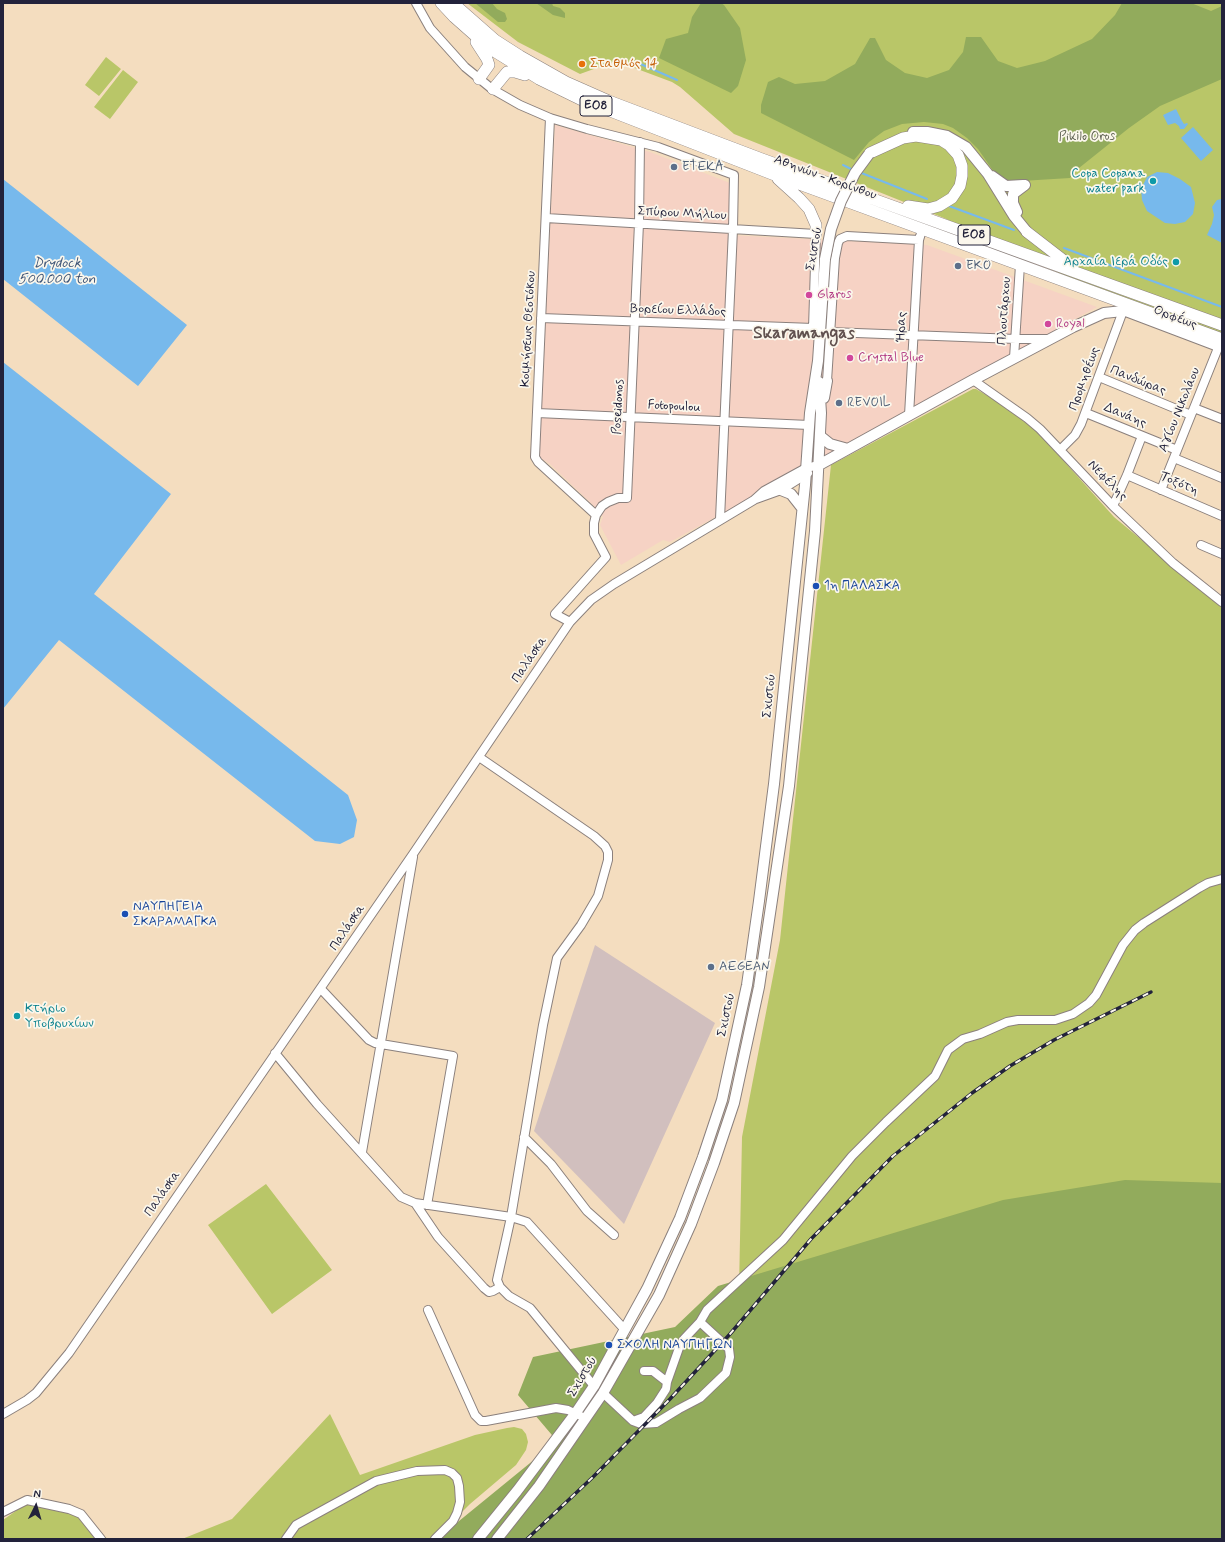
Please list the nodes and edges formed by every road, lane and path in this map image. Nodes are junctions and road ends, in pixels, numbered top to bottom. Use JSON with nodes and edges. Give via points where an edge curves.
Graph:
{"nodes":[{"id":1,"x":416,"y":3,"type":"edge"},
{"id":2,"x":441,"y":3,"type":"edge"},
{"id":3,"x":453,"y":3,"type":"edge"},
{"id":4,"x":469,"y":31,"type":"junction"},
{"id":5,"x":479,"y":79,"type":"junction"},
{"id":6,"x":539,"y":79,"type":"junction"},
{"id":7,"x":493,"y":89,"type":"junction"},
{"id":8,"x":550,"y":118,"type":"junction"},
{"id":9,"x":640,"y":142,"type":"junction"},
{"id":10,"x":870,"y":153,"type":"junction"},
{"id":11,"x":772,"y":174,"type":"junction"},
{"id":12,"x":988,"y":174,"type":"junction"},
{"id":13,"x":870,"y":198,"type":"junction"},
{"id":14,"x":546,"y":218,"type":"junction"},
{"id":15,"x":639,"y":223,"type":"junction"},
{"id":16,"x":733,"y":229,"type":"junction"},
{"id":17,"x":1028,"y":232,"type":"junction"},
{"id":18,"x":816,"y":234,"type":"junction"},
{"id":19,"x":921,"y":235,"type":"junction"},
{"id":20,"x":1020,"y":265,"type":"junction"},
{"id":21,"x":1079,"y":273,"type":"junction"},
{"id":22,"x":1123,"y":311,"type":"junction"},
{"id":23,"x":541,"y":318,"type":"junction"},
{"id":24,"x":635,"y":321,"type":"junction"},
{"id":25,"x":1182,"y":324,"type":"junction"},
{"id":26,"x":729,"y":325,"type":"junction"},
{"id":27,"x":1222,"y":325,"type":"edge"},
{"id":28,"x":813,"y":328,"type":"junction"},
{"id":29,"x":830,"y":332,"type":"junction"},
{"id":30,"x":913,"y":335,"type":"junction"},
{"id":31,"x":1016,"y":339,"type":"junction"},
{"id":32,"x":1049,"y":339,"type":"junction"},
{"id":33,"x":1220,"y":342,"type":"edge"},
{"id":34,"x":1014,"y":358,"type":"junction"},
{"id":35,"x":818,"y":360,"type":"junction"},
{"id":36,"x":1098,"y":377,"type":"junction"},
{"id":37,"x":828,"y":380,"type":"joint"},
{"id":38,"x":973,"y":380,"type":"junction"},
{"id":39,"x":1192,"y":412,"type":"junction"},
{"id":40,"x":537,"y":413,"type":"junction"},
{"id":41,"x":810,"y":413,"type":"junction"},
{"id":42,"x":821,"y":413,"type":"junction"},
{"id":43,"x":1086,"y":413,"type":"junction"},
{"id":44,"x":909,"y":415,"type":"junction"},
{"id":45,"x":630,"y":417,"type":"junction"},
{"id":46,"x":1222,"y":419,"type":"edge"},
{"id":47,"x":725,"y":422,"type":"junction"},
{"id":48,"x":809,"y":425,"type":"junction"},
{"id":49,"x":820,"y":436,"type":"junction"},
{"id":50,"x":1142,"y":436,"type":"junction"},
{"id":51,"x":848,"y":449,"type":"junction"},
{"id":52,"x":1060,"y":450,"type":"junction"},
{"id":53,"x":1177,"y":450,"type":"junction"},
{"id":54,"x":1174,"y":458,"type":"junction"},
{"id":55,"x":819,"y":465,"type":"junction"},
{"id":56,"x":806,"y":472,"type":"junction"},
{"id":57,"x":1127,"y":475,"type":"junction"},
{"id":58,"x":1222,"y":478,"type":"edge"},
{"id":59,"x":781,"y":490,"type":"junction"},
{"id":60,"x":1161,"y":490,"type":"junction"},
{"id":61,"x":754,"y":500,"type":"junction"},
{"id":62,"x":1113,"y":506,"type":"junction"},
{"id":63,"x":802,"y":508,"type":"junction"},
{"id":64,"x":596,"y":515,"type":"junction"},
{"id":65,"x":1222,"y":516,"type":"edge"},
{"id":66,"x":720,"y":519,"type":"junction"},
{"id":67,"x":1201,"y":545,"type":"dead end"},
{"id":68,"x":1222,"y":554,"type":"edge"},
{"id":69,"x":1222,"y":602,"type":"edge"},
{"id":70,"x":570,"y":622,"type":"junction"},
{"id":71,"x":479,"y":757,"type":"junction"},
{"id":72,"x":413,"y":854,"type":"junction"},
{"id":73,"x":1222,"y":879,"type":"edge"},
{"id":74,"x":321,"y":989,"type":"junction"},
{"id":75,"x":381,"y":1044,"type":"junction"},
{"id":76,"x":275,"y":1053,"type":"junction"},
{"id":77,"x":524,"y":1137,"type":"junction"},
{"id":78,"x":362,"y":1152,"type":"junction"},
{"id":79,"x":415,"y":1204,"type":"junction"},
{"id":80,"x":426,"y":1205,"type":"junction"},
{"id":81,"x":511,"y":1217,"type":"junction"},
{"id":82,"x":614,"y":1235,"type":"dead end"},
{"id":83,"x":500,"y":1287,"type":"junction"},
{"id":84,"x":428,"y":1310,"type":"dead end"},
{"id":85,"x":700,"y":1322,"type":"junction"},
{"id":86,"x":625,"y":1330,"type":"junction"},
{"id":87,"x":644,"y":1371,"type":"dead end"},
{"id":88,"x":667,"y":1382,"type":"junction"},
{"id":89,"x":594,"y":1386,"type":"junction"},
{"id":90,"x":602,"y":1393,"type":"junction"},
{"id":91,"x":3,"y":1414,"type":"edge"},
{"id":92,"x":575,"y":1414,"type":"junction"},
{"id":93,"x":586,"y":1418,"type":"junction"},
{"id":94,"x":633,"y":1422,"type":"junction"},
{"id":95,"x":3,"y":1512,"type":"edge"},
{"id":96,"x":100,"y":1539,"type":"edge"},
{"id":97,"x":286,"y":1539,"type":"edge"},
{"id":98,"x":435,"y":1539,"type":"edge"},
{"id":99,"x":478,"y":1539,"type":"edge"},
{"id":100,"x":497,"y":1539,"type":"edge"}],
"edges":[{"from":1,"to":5,"type":"street","via":[[439,40]]},
{"from":2,"to":4,"type":"highway","name":"Αθηνών - Κορίνθου","number":"ΕΟ8"},
{"from":3,"to":13,"type":"highway","name":"Αθηνών - Κορίνθου","number":"ΕΟ8","via":[[507,48],[586,91]]},
{"from":4,"to":5,"type":"highway","via":[[488,61],[488,69]]},
{"from":4,"to":6,"type":"highway","name":"Αθηνών - Κορίνθου","number":"ΕΟ8","via":[[489,48]]},
{"from":5,"to":7,"type":"street"},
{"from":6,"to":7,"type":"highway","via":[[507,72]]},
{"from":6,"to":11,"type":"highway","name":"Αθηνών - Κορίνθου","number":"ΕΟ8","via":[[599,108]]},
{"from":7,"to":8,"type":"street"},
{"from":8,"to":9,"type":"street"},
{"from":8,"to":14,"type":"street","name":"Κοιμήσεως Θεοτόκου"},
{"from":9,"to":15,"type":"street","name":"Poseidonos"},
{"from":9,"to":16,"type":"street","via":[[734,175]]},
{"from":10,"to":12,"type":"main road","name":"Σχιστού","via":[[884,141],[902,134],[940,134],[953,138],[966,147]]},
{"from":10,"to":13,"type":"highway","via":[[890,143],[921,136],[937,139],[949,145],[958,155],[962,166],[960,186],[952,198],[934,208]]},
{"from":10,"to":35,"type":"main road","name":"Σχιστού","bridge":true,"via":[[855,172],[831,229],[825,259]]},
{"from":11,"to":18,"type":"highway","via":[[809,209],[816,225]]},
{"from":11,"to":19,"type":"highway","name":"Αθηνών - Κορίνθου","number":"ΕΟ8"},
{"from":12,"to":17,"type":"main road","via":[[1014,216]]},
{"from":12,"to":17,"type":"main road","via":[[1006,186],[1025,185],[1014,192],[1013,199]]},
{"from":13,"to":21,"type":"highway","name":"Αθηνών - Κορίνθου","number":"ΕΟ8"},
{"from":14,"to":15,"type":"street","name":"Σπύρου Μήλιου"},
{"from":14,"to":23,"type":"street","name":"Κοιμήσεως Θεοτόκου"},
{"from":15,"to":16,"type":"street","name":"Σπύρου Μήλιου"},
{"from":15,"to":24,"type":"street","name":"Poseidonos"},
{"from":16,"to":18,"type":"street","name":"Σπύρου Μήλιου"},
{"from":16,"to":26,"type":"street"},
{"from":17,"to":21,"type":"highway"},
{"from":18,"to":28,"type":"street","name":"Σχιστού"},
{"from":19,"to":20,"type":"highway","name":"Αθηνών - Κορίνθου","number":"ΕΟ8"},
{"from":19,"to":29,"type":"street","name":"Σχιστού","via":[[847,236],[840,239],[835,258]]},
{"from":19,"to":30,"type":"street","name":"Ήρας"},
{"from":20,"to":25,"type":"highway","name":"Αθηνών - Κορίνθου","number":"ΕΟ8"},
{"from":20,"to":31,"type":"street","name":"Πλουτάρχου"},
{"from":21,"to":27,"type":"highway","name":"Αθηνών - Κορίνθου","number":"ΕΟ8"},
{"from":22,"to":25,"type":"highway"},
{"from":22,"to":32,"type":"main road","via":[[1092,317]]},
{"from":22,"to":33,"type":"street","name":"Ορφέως"},
{"from":22,"to":36,"type":"street","name":"Προμηθέως"},
{"from":23,"to":24,"type":"street","name":"Βορείου Ελλάδος"},
{"from":23,"to":40,"type":"street","name":"Κοιμήσεως Θεοτόκου"},
{"from":24,"to":26,"type":"street","name":"Βορείου Ελλάδος"},
{"from":24,"to":45,"type":"street","name":"Poseidonos"},
{"from":25,"to":33,"type":"highway","name":"Αθηνών - Κορίνθου","number":"ΕΟ8"},
{"from":26,"to":28,"type":"street","name":"Βορείου Ελλάδος"},
{"from":26,"to":47,"type":"street"},
{"from":28,"to":41,"type":"main road"},
{"from":29,"to":30,"type":"street"},
{"from":29,"to":37,"type":"street","name":"Σχιστού"},
{"from":30,"to":31,"type":"street"},
{"from":30,"to":44,"type":"street","name":"Ήρας"},
{"from":31,"to":32,"type":"street"},
{"from":31,"to":34,"type":"street","name":"Πλουτάρχου"},
{"from":32,"to":34,"type":"main road"},
{"from":33,"to":39,"type":"street","name":"Αγίου Νικολάου"},
{"from":34,"to":38,"type":"main road"},
{"from":35,"to":41,"type":"main road","name":"Σχιστού"},
{"from":35,"to":42,"type":"main road","name":"Σχιστού"},
{"from":36,"to":39,"type":"street","name":"Πανδώρας"},
{"from":36,"to":43,"type":"street","name":"Προμηθέως"},
{"from":37,"to":42,"type":"main road"},
{"from":38,"to":44,"type":"main road"},
{"from":38,"to":52,"type":"street","name":"Νεφέλης","via":[[1027,418]]},
{"from":39,"to":46,"type":"street","name":"Πανδώρας"},
{"from":39,"to":53,"type":"street","name":"Αγίου Νικολάου"},
{"from":40,"to":45,"type":"street","name":"Fotopoulou"},
{"from":40,"to":64,"type":"street","name":"Κοιμήσεως Θεοτόκου","via":[[537,461]]},
{"from":41,"to":48,"type":"main road","name":"Σχιστού"},
{"from":42,"to":49,"type":"main road","name":"Σχιστού"},
{"from":43,"to":50,"type":"street","name":"Δανάης"},
{"from":43,"to":52,"type":"street","name":"Προμηθέως","via":[[1075,435]]},
{"from":44,"to":51,"type":"main road"},
{"from":45,"to":47,"type":"street","name":"Fotopoulou"},
{"from":45,"to":64,"type":"street","name":"Poseidonos","via":[[627,498],[608,502]]},
{"from":47,"to":48,"type":"street","name":"Fotopoulou"},
{"from":47,"to":66,"type":"street"},
{"from":48,"to":56,"type":"main road","name":"Σχιστού"},
{"from":49,"to":51,"type":"main road","via":[[830,444]]},
{"from":49,"to":55,"type":"main road","name":"Σχιστού"},
{"from":50,"to":53,"type":"street","name":"Δανάης"},
{"from":50,"to":57,"type":"street"},
{"from":51,"to":55,"type":"main road"},
{"from":52,"to":62,"type":"street","name":"Νεφέλης"},
{"from":53,"to":54,"type":"street","name":"Αγίου Νικολάου"},
{"from":54,"to":58,"type":"street"},
{"from":54,"to":60,"type":"street","name":"Αγίου Νικολάου"},
{"from":55,"to":56,"type":"street","name":"Παλάσκα"},
{"from":55,"to":90,"type":"main road","name":"Σχιστού","via":[[816,530],[789,786],[765,952],[742,1069],[734,1103],[714,1163],[677,1258],[659,1295]]},
{"from":56,"to":59,"type":"street","name":"Παλάσκα"},
{"from":56,"to":61,"type":"street","name":"Παλάσκα","via":[[764,491]]},
{"from":56,"to":63,"type":"main road","name":"Σχιστού"},
{"from":57,"to":60,"type":"street","name":"Τοξότη"},
{"from":57,"to":62,"type":"street"},
{"from":59,"to":61,"type":"street","name":"Παλάσκα"},
{"from":59,"to":63,"type":"main road","via":[[791,494]]},
{"from":60,"to":65,"type":"street","name":"Τοξότη"},
{"from":61,"to":66,"type":"street","name":"Παλάσκα"},
{"from":62,"to":69,"type":"street","name":"Νεφέλης","via":[[1173,563]]},
{"from":63,"to":86,"type":"main road","name":"Σχιστού","via":[[774,784],[760,893],[747,984],[731,1059],[722,1100],[692,1188],[665,1252]]},
{"from":64,"to":70,"type":"street","via":[[594,534],[606,557],[555,614]]},
{"from":66,"to":70,"type":"street","name":"Παλάσκα","via":[[608,587]]},
{"from":67,"to":68,"type":"street"},
{"from":70,"to":71,"type":"street","name":"Παλάσκα"},
{"from":71,"to":72,"type":"street","name":"Παλάσκα"},
{"from":71,"to":77,"type":"street","via":[[594,836],[608,852],[598,896],[557,958]]},
{"from":72,"to":74,"type":"street","name":"Παλάσκα"},
{"from":72,"to":75,"type":"street"},
{"from":73,"to":85,"type":"street","via":[[1208,883],[1135,930],[1123,946],[1096,995],[1073,1014],[1055,1020],[1007,1022],[963,1039],[948,1050],[935,1076],[856,1151],[788,1235],[719,1298]]},
{"from":74,"to":75,"type":"street","via":[[369,1040]]},
{"from":74,"to":76,"type":"street","name":"Παλάσκα"},
{"from":75,"to":78,"type":"street"},
{"from":75,"to":80,"type":"street","via":[[453,1056]]},
{"from":76,"to":78,"type":"street","via":[[317,1104]]},
{"from":76,"to":91,"type":"street","name":"Παλάσκα","via":[[69,1353],[36,1393]]},
{"from":77,"to":81,"type":"street"},
{"from":77,"to":82,"type":"street","via":[[551,1164],[587,1211]]},
{"from":78,"to":79,"type":"street","via":[[401,1197]]},
{"from":79,"to":80,"type":"street"},
{"from":79,"to":83,"type":"street","via":[[438,1237],[484,1288],[489,1292]]},
{"from":80,"to":81,"type":"street"},
{"from":81,"to":83,"type":"street","via":[[497,1280]]},
{"from":81,"to":86,"type":"street","via":[[527,1222]]},
{"from":83,"to":89,"type":"street","via":[[512,1298],[530,1308]]},
{"from":84,"to":92,"type":"street","via":[[481,1421],[556,1408]]},
{"from":85,"to":88,"type":"street","via":[[679,1348]]},
{"from":85,"to":94,"type":"street","via":[[729,1349],[726,1373],[700,1398],[656,1423]]},
{"from":86,"to":89,"type":"main road","name":"Σχιστού"},
{"from":87,"to":88,"type":"street","via":[[653,1371]]},
{"from":88,"to":94,"type":"street","via":[[666,1389],[650,1412]]},
{"from":89,"to":92,"type":"main road","name":"Σχιστού"},
{"from":90,"to":93,"type":"main road","name":"Σχιστού"},
{"from":90,"to":94,"type":"street"},
{"from":92,"to":93,"type":"street"},
{"from":92,"to":99,"type":"main road","name":"Σχιστού"},
{"from":93,"to":100,"type":"main road","name":"Σχιστού","via":[[539,1486]]},
{"from":95,"to":96,"type":"street","via":[[27,1500],[69,1509],[81,1514]]},
{"from":97,"to":98,"type":"street","via":[[296,1525],[376,1481],[417,1471],[445,1470],[457,1478],[460,1502],[453,1521]]}]}
